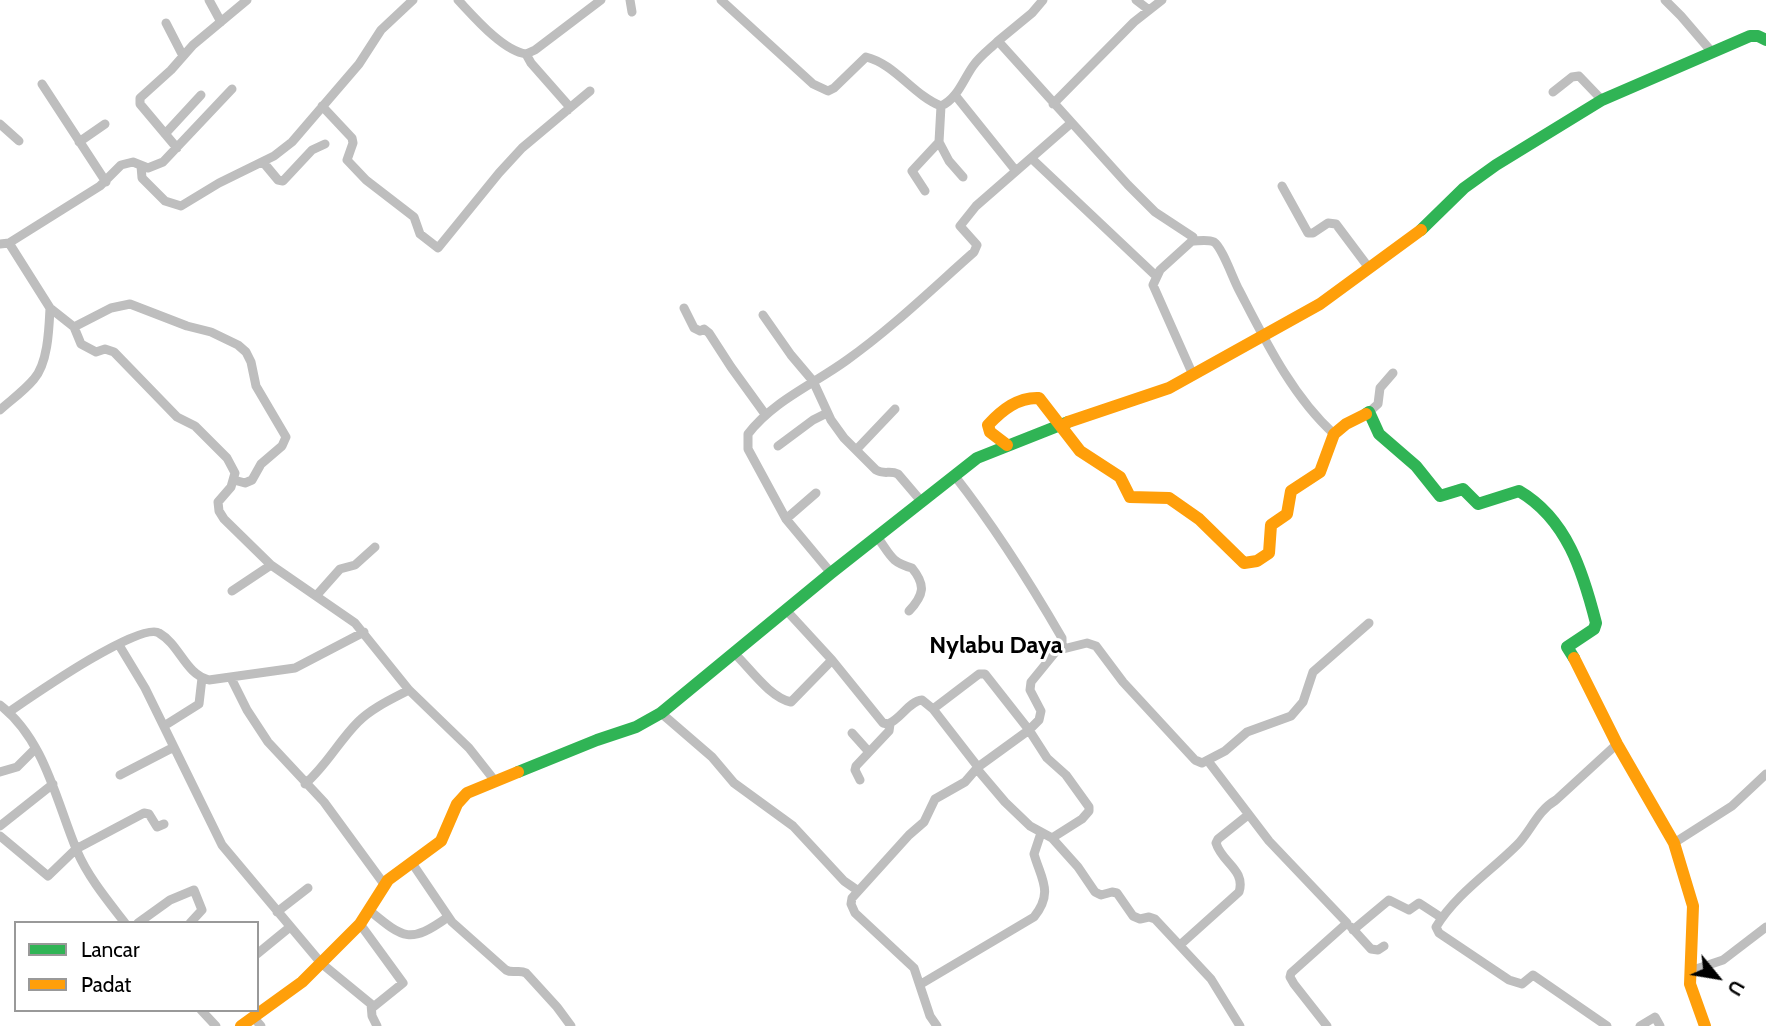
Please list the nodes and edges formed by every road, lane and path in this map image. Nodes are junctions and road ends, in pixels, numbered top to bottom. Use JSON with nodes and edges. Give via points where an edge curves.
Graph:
{"nodes":[{"id":1,"x":209,"y":0,"type":"edge"},
{"id":2,"x":247,"y":0,"type":"edge"},
{"id":3,"x":413,"y":0,"type":"edge"},
{"id":4,"x":458,"y":0,"type":"edge"},
{"id":5,"x":601,"y":0,"type":"edge"},
{"id":6,"x":630,"y":0,"type":"edge"},
{"id":7,"x":721,"y":0,"type":"edge"},
{"id":8,"x":1043,"y":0,"type":"edge"},
{"id":9,"x":1136,"y":0,"type":"edge"},
{"id":10,"x":1162,"y":0,"type":"edge"},
{"id":11,"x":1665,"y":0,"type":"edge"},
{"id":12,"x":1149,"y":10,"type":"junction"},
{"id":13,"x":632,"y":12,"type":"dead end"},
{"id":14,"x":221,"y":22,"type":"junction"},
{"id":15,"x":166,"y":23,"type":"dead end"},
{"id":16,"x":1766,"y":40,"type":"edge"},
{"id":17,"x":998,"y":41,"type":"junction"},
{"id":18,"x":1711,"y":51,"type":"junction"},
{"id":19,"x":526,"y":54,"type":"junction"},
{"id":20,"x":183,"y":56,"type":"junction"},
{"id":21,"x":42,"y":84,"type":"dead end"},
{"id":22,"x":232,"y":89,"type":"dead end"},
{"id":23,"x":590,"y":91,"type":"dead end"},
{"id":24,"x":1553,"y":92,"type":"dead end"},
{"id":25,"x":201,"y":95,"type":"dead end"},
{"id":26,"x":955,"y":95,"type":"junction"},
{"id":27,"x":1602,"y":100,"type":"junction"},
{"id":28,"x":1053,"y":104,"type":"junction"},
{"id":29,"x":323,"y":106,"type":"junction"},
{"id":30,"x":941,"y":106,"type":"junction"},
{"id":31,"x":568,"y":110,"type":"junction"},
{"id":32,"x":0,"y":124,"type":"edge"},
{"id":33,"x":105,"y":124,"type":"dead end"},
{"id":34,"x":1070,"y":124,"type":"junction"},
{"id":35,"x":165,"y":134,"type":"junction"},
{"id":36,"x":19,"y":141,"type":"dead end"},
{"id":37,"x":79,"y":142,"type":"junction"},
{"id":38,"x":939,"y":142,"type":"junction"},
{"id":39,"x":325,"y":144,"type":"dead end"},
{"id":40,"x":177,"y":148,"type":"junction"},
{"id":41,"x":1031,"y":158,"type":"junction"},
{"id":42,"x":263,"y":162,"type":"junction"},
{"id":43,"x":141,"y":166,"type":"junction"},
{"id":44,"x":1016,"y":171,"type":"junction"},
{"id":45,"x":963,"y":177,"type":"dead end"},
{"id":46,"x":106,"y":182,"type":"junction"},
{"id":47,"x":1282,"y":186,"type":"dead end"},
{"id":48,"x":925,"y":191,"type":"dead end"},
{"id":49,"x":1192,"y":241,"type":"junction"},
{"id":50,"x":4,"y":243,"type":"edge"},
{"id":51,"x":1369,"y":268,"type":"junction"},
{"id":52,"x":1156,"y":276,"type":"junction"},
{"id":53,"x":50,"y":308,"type":"junction"},
{"id":54,"x":684,"y":309,"type":"dead end"},
{"id":55,"x":763,"y":315,"type":"dead end"},
{"id":56,"x":74,"y":327,"type":"junction"},
{"id":57,"x":1263,"y":334,"type":"junction"},
{"id":58,"x":1393,"y":373,"type":"dead end"},
{"id":59,"x":1193,"y":375,"type":"junction"},
{"id":60,"x":813,"y":381,"type":"junction"},
{"id":61,"x":895,"y":409,"type":"dead end"},
{"id":62,"x":0,"y":411,"type":"edge"},
{"id":63,"x":827,"y":412,"type":"junction"},
{"id":64,"x":1369,"y":412,"type":"junction"},
{"id":65,"x":765,"y":414,"type":"junction"},
{"id":66,"x":1061,"y":424,"type":"junction"},
{"id":67,"x":1334,"y":434,"type":"junction"},
{"id":68,"x":1007,"y":445,"type":"junction"},
{"id":69,"x":778,"y":446,"type":"dead end"},
{"id":70,"x":856,"y":450,"type":"junction"},
{"id":71,"x":954,"y":475,"type":"junction"},
{"id":72,"x":234,"y":480,"type":"junction"},
{"id":73,"x":816,"y":493,"type":"dead end"},
{"id":74,"x":921,"y":501,"type":"junction"},
{"id":75,"x":786,"y":519,"type":"junction"},
{"id":76,"x":878,"y":538,"type":"junction"},
{"id":77,"x":375,"y":547,"type":"dead end"},
{"id":78,"x":271,"y":565,"type":"junction"},
{"id":79,"x":831,"y":573,"type":"junction"},
{"id":80,"x":232,"y":591,"type":"dead end"},
{"id":81,"x":317,"y":596,"type":"junction"},
{"id":82,"x":786,"y":610,"type":"junction"},
{"id":83,"x":909,"y":611,"type":"dead end"},
{"id":84,"x":1369,"y":623,"type":"dead end"},
{"id":85,"x":364,"y":632,"type":"junction"},
{"id":86,"x":119,"y":645,"type":"junction"},
{"id":87,"x":1059,"y":650,"type":"junction"},
{"id":88,"x":734,"y":653,"type":"junction"},
{"id":89,"x":832,"y":660,"type":"junction"},
{"id":90,"x":202,"y":678,"type":"junction"},
{"id":91,"x":231,"y":678,"type":"junction"},
{"id":92,"x":409,"y":690,"type":"junction"},
{"id":93,"x":0,"y":705,"type":"edge"},
{"id":94,"x":933,"y":709,"type":"junction"},
{"id":95,"x":9,"y":712,"type":"junction"},
{"id":96,"x":661,"y":713,"type":"junction"},
{"id":97,"x":890,"y":724,"type":"junction"},
{"id":98,"x":164,"y":726,"type":"junction"},
{"id":99,"x":1029,"y":730,"type":"junction"},
{"id":100,"x":852,"y":733,"type":"dead end"},
{"id":101,"x":1617,"y":744,"type":"junction"},
{"id":102,"x":174,"y":747,"type":"junction"},
{"id":103,"x":35,"y":749,"type":"junction"},
{"id":104,"x":869,"y":752,"type":"junction"},
{"id":105,"x":1208,"y":761,"type":"junction"},
{"id":106,"x":977,"y":768,"type":"junction"},
{"id":107,"x":0,"y":772,"type":"edge"},
{"id":108,"x":1766,"y":774,"type":"edge"},
{"id":109,"x":120,"y":775,"type":"dead end"},
{"id":110,"x":860,"y":780,"type":"dead end"},
{"id":111,"x":495,"y":781,"type":"junction"},
{"id":112,"x":306,"y":784,"type":"junction"},
{"id":113,"x":53,"y":785,"type":"junction"},
{"id":114,"x":1248,"y":815,"type":"junction"},
{"id":115,"x":164,"y":824,"type":"dead end"},
{"id":116,"x":0,"y":826,"type":"edge"},
{"id":117,"x":1041,"y":833,"type":"junction"},
{"id":118,"x":0,"y":836,"type":"edge"},
{"id":119,"x":1052,"y":838,"type":"junction"},
{"id":120,"x":1674,"y":843,"type":"junction"},
{"id":121,"x":76,"y":849,"type":"junction"},
{"id":122,"x":412,"y":863,"type":"junction"},
{"id":123,"x":384,"y":884,"type":"junction"},
{"id":124,"x":308,"y":887,"type":"dead end"},
{"id":125,"x":858,"y":890,"type":"junction"},
{"id":126,"x":370,"y":911,"type":"junction"},
{"id":127,"x":277,"y":912,"type":"junction"},
{"id":128,"x":448,"y":917,"type":"junction"},
{"id":129,"x":1441,"y":918,"type":"junction"},
{"id":130,"x":121,"y":921,"type":"edge"},
{"id":131,"x":141,"y":921,"type":"edge"},
{"id":132,"x":192,"y":921,"type":"edge"},
{"id":133,"x":360,"y":924,"type":"junction"},
{"id":134,"x":1350,"y":926,"type":"junction"},
{"id":135,"x":290,"y":927,"type":"junction"},
{"id":136,"x":1766,"y":928,"type":"edge"},
{"id":137,"x":1180,"y":945,"type":"junction"},
{"id":138,"x":1384,"y":946,"type":"dead end"},
{"id":139,"x":259,"y":952,"type":"edge"},
{"id":140,"x":321,"y":964,"type":"junction"},
{"id":141,"x":1690,"y":971,"type":"junction"},
{"id":142,"x":921,"y":984,"type":"junction"},
{"id":143,"x":372,"y":1008,"type":"junction"},
{"id":144,"x":203,"y":1012,"type":"edge"},
{"id":145,"x":257,"y":1022,"type":"edge"},
{"id":146,"x":216,"y":1026,"type":"edge"},
{"id":147,"x":241,"y":1026,"type":"edge"},
{"id":148,"x":377,"y":1026,"type":"edge"},
{"id":149,"x":570,"y":1026,"type":"edge"},
{"id":150,"x":937,"y":1026,"type":"edge"},
{"id":151,"x":1240,"y":1026,"type":"edge"},
{"id":152,"x":1327,"y":1026,"type":"edge"},
{"id":153,"x":1607,"y":1026,"type":"edge"},
{"id":154,"x":1640,"y":1026,"type":"edge"},
{"id":155,"x":1660,"y":1026,"type":"edge"},
{"id":156,"x":1704,"y":1026,"type":"edge"}],
"edges":[{"from":1,"to":14,"type":"street"},
{"from":2,"to":14,"type":"street"},
{"from":3,"to":29,"type":"street","via":[[381,30]]},
{"from":4,"to":19,"type":"street","via":[[494,36]]},
{"from":5,"to":19,"type":"street"},
{"from":6,"to":13,"type":"street"},
{"from":7,"to":30,"type":"street","via":[[813,84],[830,90],[866,57]]},
{"from":8,"to":17,"type":"street"},
{"from":9,"to":12,"type":"street"},
{"from":10,"to":12,"type":"street"},
{"from":11,"to":18,"type":"street"},
{"from":12,"to":28,"type":"street"},
{"from":14,"to":20,"type":"street"},
{"from":15,"to":20,"type":"street"},
{"from":16,"to":18,"type":"street","via":[[1750,36]]},
{"from":17,"to":26,"type":"street","via":[[974,65]]},
{"from":17,"to":28,"type":"street"},
{"from":18,"to":27,"type":"street"},
{"from":19,"to":31,"type":"street"},
{"from":20,"to":35,"type":"street","via":[[139,100]]},
{"from":21,"to":37,"type":"street"},
{"from":22,"to":40,"type":"street"},
{"from":23,"to":31,"type":"street"},
{"from":24,"to":27,"type":"street","via":[[1579,76]]},
{"from":25,"to":35,"type":"street"},
{"from":26,"to":30,"type":"street"},
{"from":26,"to":44,"type":"street"},
{"from":27,"to":51,"type":"street","via":[[1464,188],[1419,232]]},
{"from":28,"to":34,"type":"street"},
{"from":29,"to":31,"type":"street","via":[[352,138],[347,160],[414,217],[420,234],[438,248],[514,156]]},
{"from":29,"to":42,"type":"street","via":[[300,135]]},
{"from":30,"to":38,"type":"street"},
{"from":32,"to":36,"type":"street"},
{"from":33,"to":37,"type":"street"},
{"from":34,"to":41,"type":"street"},
{"from":34,"to":49,"type":"street","via":[[1155,212],[1192,236]]},
{"from":35,"to":40,"type":"street"},
{"from":37,"to":46,"type":"street"},
{"from":38,"to":45,"type":"street"},
{"from":38,"to":48,"type":"street","via":[[912,171]]},
{"from":39,"to":42,"type":"street","via":[[312,150],[283,181]]},
{"from":40,"to":43,"type":"street","via":[[157,166]]},
{"from":41,"to":44,"type":"street"},
{"from":41,"to":52,"type":"street"},
{"from":42,"to":43,"type":"street","via":[[181,206],[161,197],[142,178]]},
{"from":43,"to":46,"type":"street","via":[[126,162]]},
{"from":44,"to":60,"type":"street","via":[[960,225],[977,246],[974,252],[889,328]]},
{"from":46,"to":50,"type":"street"},
{"from":47,"to":51,"type":"street","via":[[1308,233],[1336,224]]},
{"from":49,"to":52,"type":"street"},
{"from":49,"to":57,"type":"street","via":[[1210,240],[1218,246]]},
{"from":50,"to":53,"type":"street"},
{"from":51,"to":57,"type":"street","via":[[1312,309]]},
{"from":52,"to":59,"type":"street","via":[[1153,288]]},
{"from":53,"to":56,"type":"street"},
{"from":53,"to":62,"type":"street","via":[[40,370]]},
{"from":54,"to":65,"type":"street","via":[[694,328],[709,333]]},
{"from":55,"to":60,"type":"street"},
{"from":56,"to":72,"type":"street","via":[[80,344],[96,352],[114,352],[177,417],[195,426],[227,458]]},
{"from":56,"to":72,"type":"street","via":[[111,308],[130,304],[238,345],[251,362],[256,386],[286,437],[252,480]]},
{"from":57,"to":59,"type":"street"},
{"from":57,"to":67,"type":"street","via":[[1306,403]]},
{"from":58,"to":64,"type":"street"},
{"from":59,"to":66,"type":"street","via":[[1150,396]]},
{"from":60,"to":63,"type":"street"},
{"from":60,"to":65,"type":"street"},
{"from":61,"to":70,"type":"street"},
{"from":63,"to":69,"type":"street"},
{"from":63,"to":70,"type":"street"},
{"from":64,"to":67,"type":"street"},
{"from":64,"to":101,"type":"street","via":[[1379,433],[1416,466],[1440,496],[1463,489],[1478,504],[1519,491],[1549,512],[1582,574],[1596,623],[1567,647]]},
{"from":65,"to":75,"type":"street","via":[[747,443]]},
{"from":66,"to":67,"type":"street","via":[[1080,451],[1120,477],[1130,497],[1169,498],[1248,564],[1269,553],[1270,526],[1287,513],[1293,487],[1320,472]]},
{"from":66,"to":68,"type":"street"},
{"from":66,"to":68,"type":"street","via":[[1039,398],[1025,398],[988,425]]},
{"from":68,"to":71,"type":"street"},
{"from":70,"to":74,"type":"street","via":[[881,473],[898,474]]},
{"from":71,"to":74,"type":"street"},
{"from":71,"to":87,"type":"street","via":[[1034,591],[1062,638]]},
{"from":72,"to":78,"type":"street","via":[[218,502],[219,512]]},
{"from":73,"to":75,"type":"street"},
{"from":74,"to":76,"type":"street"},
{"from":75,"to":79,"type":"street"},
{"from":76,"to":79,"type":"street"},
{"from":76,"to":83,"type":"street","via":[[896,563],[912,568],[921,579],[918,599]]},
{"from":77,"to":81,"type":"street","via":[[355,565],[340,569]]},
{"from":78,"to":80,"type":"street"},
{"from":78,"to":81,"type":"street"},
{"from":79,"to":82,"type":"street"},
{"from":81,"to":85,"type":"street"},
{"from":82,"to":88,"type":"street"},
{"from":82,"to":89,"type":"street"},
{"from":84,"to":105,"type":"street","via":[[1313,671],[1303,702],[1291,716],[1247,732]]},
{"from":85,"to":91,"type":"street","via":[[295,668]]},
{"from":85,"to":92,"type":"street"},
{"from":86,"to":90,"type":"street","via":[[148,631],[161,634]]},
{"from":86,"to":95,"type":"street"},
{"from":86,"to":98,"type":"street"},
{"from":87,"to":99,"type":"street","via":[[1031,682],[1030,690],[1041,711]]},
{"from":87,"to":105,"type":"street","via":[[1087,643],[1096,646],[1195,760]]},
{"from":88,"to":89,"type":"street","via":[[773,692],[791,702]]},
{"from":88,"to":96,"type":"street"},
{"from":89,"to":97,"type":"street","via":[[883,723]]},
{"from":90,"to":91,"type":"street"},
{"from":90,"to":98,"type":"street","via":[[200,704]]},
{"from":91,"to":112,"type":"street","via":[[268,741]]},
{"from":92,"to":111,"type":"street","via":[[469,748]]},
{"from":92,"to":112,"type":"street","via":[[359,720]]},
{"from":93,"to":95,"type":"street"},
{"from":94,"to":97,"type":"street","via":[[919,700]]},
{"from":94,"to":99,"type":"street","via":[[984,673]]},
{"from":94,"to":106,"type":"street"},
{"from":95,"to":103,"type":"street"},
{"from":96,"to":111,"type":"street"},
{"from":96,"to":125,"type":"street","via":[[734,783],[793,826]]},
{"from":97,"to":104,"type":"street"},
{"from":98,"to":102,"type":"street"},
{"from":99,"to":106,"type":"street"},
{"from":99,"to":119,"type":"street","via":[[1089,808],[1082,819]]},
{"from":100,"to":104,"type":"street"},
{"from":101,"to":120,"type":"street"},
{"from":101,"to":129,"type":"street","via":[[1547,805],[1519,843]]},
{"from":102,"to":109,"type":"street"},
{"from":102,"to":127,"type":"street","via":[[222,845]]},
{"from":103,"to":107,"type":"street","via":[[17,767]]},
{"from":103,"to":113,"type":"street"},
{"from":104,"to":110,"type":"street","via":[[856,766]]},
{"from":105,"to":114,"type":"street"},
{"from":106,"to":117,"type":"street","via":[[1005,802]]},
{"from":106,"to":125,"type":"street","via":[[965,782],[935,799],[920,826]]},
{"from":108,"to":120,"type":"street","via":[[1732,806]]},
{"from":111,"to":122,"type":"street","via":[[460,799],[440,841]]},
{"from":112,"to":123,"type":"street"},
{"from":113,"to":116,"type":"street"},
{"from":113,"to":121,"type":"street"},
{"from":114,"to":134,"type":"street"},
{"from":114,"to":137,"type":"street","via":[[1216,843],[1242,880],[1239,892]]},
{"from":115,"to":121,"type":"street","via":[[158,827],[144,813]]},
{"from":117,"to":119,"type":"street"},
{"from":117,"to":142,"type":"street","via":[[1034,851],[1045,882],[1040,910]]},
{"from":118,"to":121,"type":"street","via":[[46,876]]},
{"from":119,"to":137,"type":"street","via":[[1095,892],[1117,893],[1133,916],[1155,919]]},
{"from":120,"to":141,"type":"street","via":[[1693,906]]},
{"from":121,"to":130,"type":"street"},
{"from":122,"to":123,"type":"street"},
{"from":122,"to":128,"type":"street"},
{"from":123,"to":126,"type":"street"},
{"from":124,"to":127,"type":"street"},
{"from":125,"to":142,"type":"street","via":[[851,904],[855,913],[914,968]]},
{"from":126,"to":128,"type":"street","via":[[390,927],[412,936]]},
{"from":126,"to":133,"type":"street"},
{"from":127,"to":135,"type":"street"},
{"from":128,"to":149,"type":"street","via":[[506,970],[526,973]]},
{"from":129,"to":134,"type":"street","via":[[1421,904],[1409,910],[1388,900]]},
{"from":129,"to":153,"type":"street","via":[[1436,927],[1439,933],[1509,980],[1522,984],[1533,975]]},
{"from":131,"to":132,"type":"street","via":[[194,890],[202,910]]},
{"from":133,"to":140,"type":"street"},
{"from":133,"to":143,"type":"street","via":[[403,983]]},
{"from":134,"to":138,"type":"street","via":[[1371,949]]},
{"from":134,"to":152,"type":"street","via":[[1290,977]]},
{"from":135,"to":139,"type":"street"},
{"from":135,"to":140,"type":"street"},
{"from":136,"to":141,"type":"street","via":[[1723,960]]},
{"from":137,"to":151,"type":"street","via":[[1211,979]]},
{"from":140,"to":143,"type":"street"},
{"from":140,"to":145,"type":"street"},
{"from":141,"to":156,"type":"street"},
{"from":142,"to":150,"type":"street"},
{"from":143,"to":148,"type":"street"},
{"from":144,"to":146,"type":"street"},
{"from":145,"to":147,"type":"street"},
{"from":154,"to":155,"type":"street","via":[[1655,1017]]}]}
